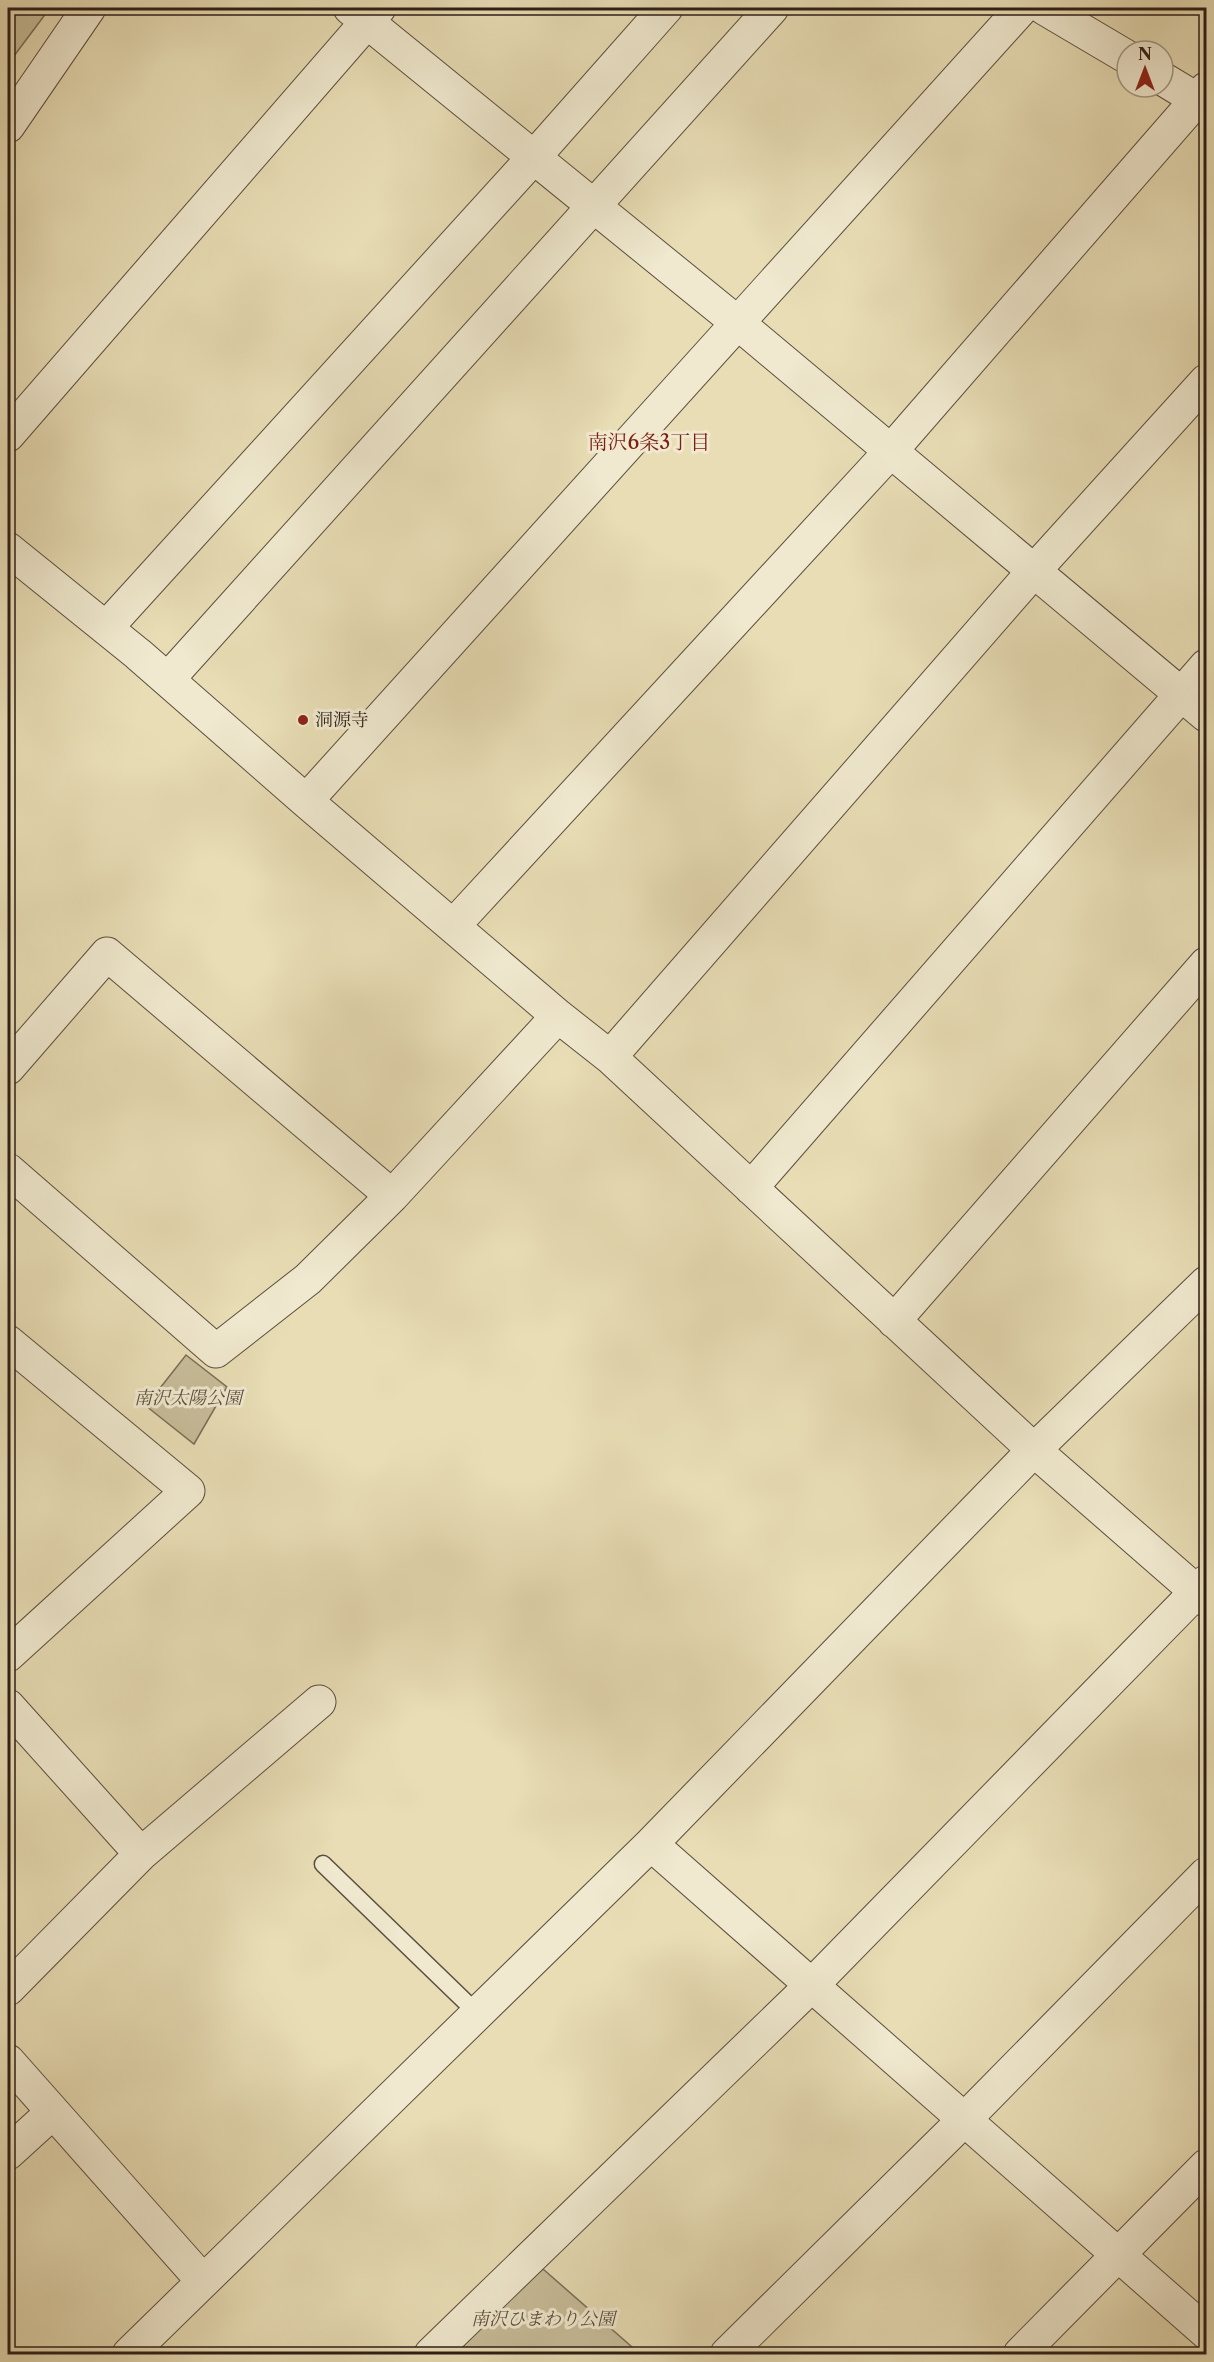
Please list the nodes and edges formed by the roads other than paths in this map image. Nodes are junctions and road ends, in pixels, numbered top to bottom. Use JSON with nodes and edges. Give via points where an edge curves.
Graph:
{"nodes":[{"id":1,"x":89,"y":8,"type":"edge"},
{"id":2,"x":666,"y":8,"type":"edge"},
{"id":3,"x":772,"y":8,"type":"edge"},
{"id":4,"x":1022,"y":8,"type":"edge"},
{"id":5,"x":1044,"y":8,"type":"edge"},
{"id":6,"x":365,"y":12,"type":"edge"},
{"id":7,"x":1115,"y":50,"type":"edge"},
{"id":8,"x":1175,"y":85,"type":"edge"},
{"id":9,"x":1203,"y":98,"type":"edge"},
{"id":10,"x":8,"y":126,"type":"edge"},
{"id":11,"x":535,"y":156,"type":"junction"},
{"id":12,"x":594,"y":205,"type":"junction"},
{"id":13,"x":739,"y":324,"type":"junction"},
{"id":14,"x":1206,"y":381,"type":"edge"},
{"id":15,"x":8,"y":435,"type":"edge"},
{"id":16,"x":890,"y":452,"type":"junction"},
{"id":17,"x":8,"y":549,"type":"edge"},
{"id":18,"x":1033,"y":572,"type":"junction"},
{"id":19,"x":106,"y":628,"type":"junction"},
{"id":20,"x":1206,"y":666,"type":"edge"},
{"id":21,"x":168,"y":679,"type":"junction"},
{"id":22,"x":1182,"y":694,"type":"junction"},
{"id":23,"x":1206,"y":715,"type":"edge"},
{"id":24,"x":306,"y":801,"type":"junction"},
{"id":25,"x":454,"y":925,"type":"junction"},
{"id":26,"x":1206,"y":964,"type":"edge"},
{"id":27,"x":558,"y":1016,"type":"junction"},
{"id":28,"x":610,"y":1057,"type":"junction"},
{"id":29,"x":8,"y":1068,"type":"edge"},
{"id":30,"x":8,"y":1170,"type":"edge"},
{"id":31,"x":751,"y":1188,"type":"junction"},
{"id":32,"x":392,"y":1196,"type":"junction"},
{"id":33,"x":1206,"y":1282,"type":"edge"},
{"id":34,"x":894,"y":1321,"type":"junction"},
{"id":35,"x":8,"y":1342,"type":"edge"},
{"id":36,"x":1034,"y":1450,"type":"junction"},
{"id":37,"x":1203,"y":1592,"type":"edge"},
{"id":38,"x":8,"y":1655,"type":"edge"},
{"id":39,"x":319,"y":1702,"type":"dead end"},
{"id":40,"x":8,"y":1706,"type":"edge"},
{"id":41,"x":651,"y":1844,"type":"junction"},
{"id":42,"x":141,"y":1854,"type":"junction"},
{"id":43,"x":323,"y":1864,"type":"dead end"},
{"id":44,"x":1206,"y":1874,"type":"edge"},
{"id":45,"x":812,"y":1985,"type":"junction"},
{"id":46,"x":8,"y":1989,"type":"edge"},
{"id":47,"x":477,"y":2013,"type":"junction"},
{"id":48,"x":8,"y":2061,"type":"edge"},
{"id":49,"x":52,"y":2112,"type":"junction"},
{"id":50,"x":965,"y":2119,"type":"junction"},
{"id":51,"x":8,"y":2153,"type":"edge"},
{"id":52,"x":1206,"y":2166,"type":"edge"},
{"id":53,"x":1119,"y":2254,"type":"junction"},
{"id":54,"x":203,"y":2281,"type":"junction"},
{"id":55,"x":1206,"y":2332,"type":"edge"},
{"id":56,"x":129,"y":2355,"type":"edge"},
{"id":57,"x":431,"y":2355,"type":"edge"},
{"id":58,"x":727,"y":2355,"type":"edge"},
{"id":59,"x":1020,"y":2355,"type":"edge"}],
"edges":[{"from":1,"to":10,"type":"street"},
{"from":2,"to":11,"type":"street"},
{"from":3,"to":12,"type":"street"},
{"from":4,"to":13,"type":"street"},
{"from":5,"to":7,"type":"street"},
{"from":6,"to":11,"type":"street"},
{"from":6,"to":15,"type":"street"},
{"from":8,"to":9,"type":"street"},
{"from":9,"to":16,"type":"street"},
{"from":11,"to":12,"type":"street"},
{"from":11,"to":19,"type":"street"},
{"from":12,"to":13,"type":"street"},
{"from":12,"to":21,"type":"street"},
{"from":13,"to":16,"type":"street"},
{"from":13,"to":24,"type":"street"},
{"from":14,"to":18,"type":"street"},
{"from":16,"to":18,"type":"street"},
{"from":16,"to":25,"type":"street"},
{"from":17,"to":19,"type":"street"},
{"from":18,"to":22,"type":"street"},
{"from":18,"to":28,"type":"street"},
{"from":19,"to":21,"type":"street"},
{"from":20,"to":22,"type":"street"},
{"from":21,"to":24,"type":"street"},
{"from":22,"to":23,"type":"street"},
{"from":22,"to":31,"type":"street"},
{"from":24,"to":25,"type":"street"},
{"from":25,"to":27,"type":"street"},
{"from":26,"to":34,"type":"street"},
{"from":27,"to":28,"type":"street"},
{"from":27,"to":32,"type":"street"},
{"from":28,"to":31,"type":"street"},
{"from":29,"to":32,"type":"street","via":[[108,954]]},
{"from":30,"to":32,"type":"street","via":[[216,1351],[308,1279]]},
{"from":31,"to":34,"type":"street"},
{"from":33,"to":36,"type":"street"},
{"from":34,"to":36,"type":"street"},
{"from":35,"to":38,"type":"street","via":[[188,1491]]},
{"from":36,"to":37,"type":"street"},
{"from":36,"to":41,"type":"street"},
{"from":37,"to":45,"type":"street"},
{"from":39,"to":42,"type":"street"},
{"from":40,"to":42,"type":"street"},
{"from":41,"to":45,"type":"street"},
{"from":41,"to":47,"type":"street"},
{"from":42,"to":46,"type":"street"},
{"from":43,"to":47,"type":"lane"},
{"from":44,"to":50,"type":"street"},
{"from":45,"to":50,"type":"street"},
{"from":45,"to":57,"type":"street"},
{"from":47,"to":54,"type":"street"},
{"from":48,"to":49,"type":"street"},
{"from":49,"to":51,"type":"street"},
{"from":49,"to":54,"type":"street"},
{"from":50,"to":53,"type":"street"},
{"from":50,"to":58,"type":"street"},
{"from":52,"to":53,"type":"street"},
{"from":53,"to":55,"type":"street"},
{"from":53,"to":59,"type":"street"},
{"from":54,"to":56,"type":"street"}]}
